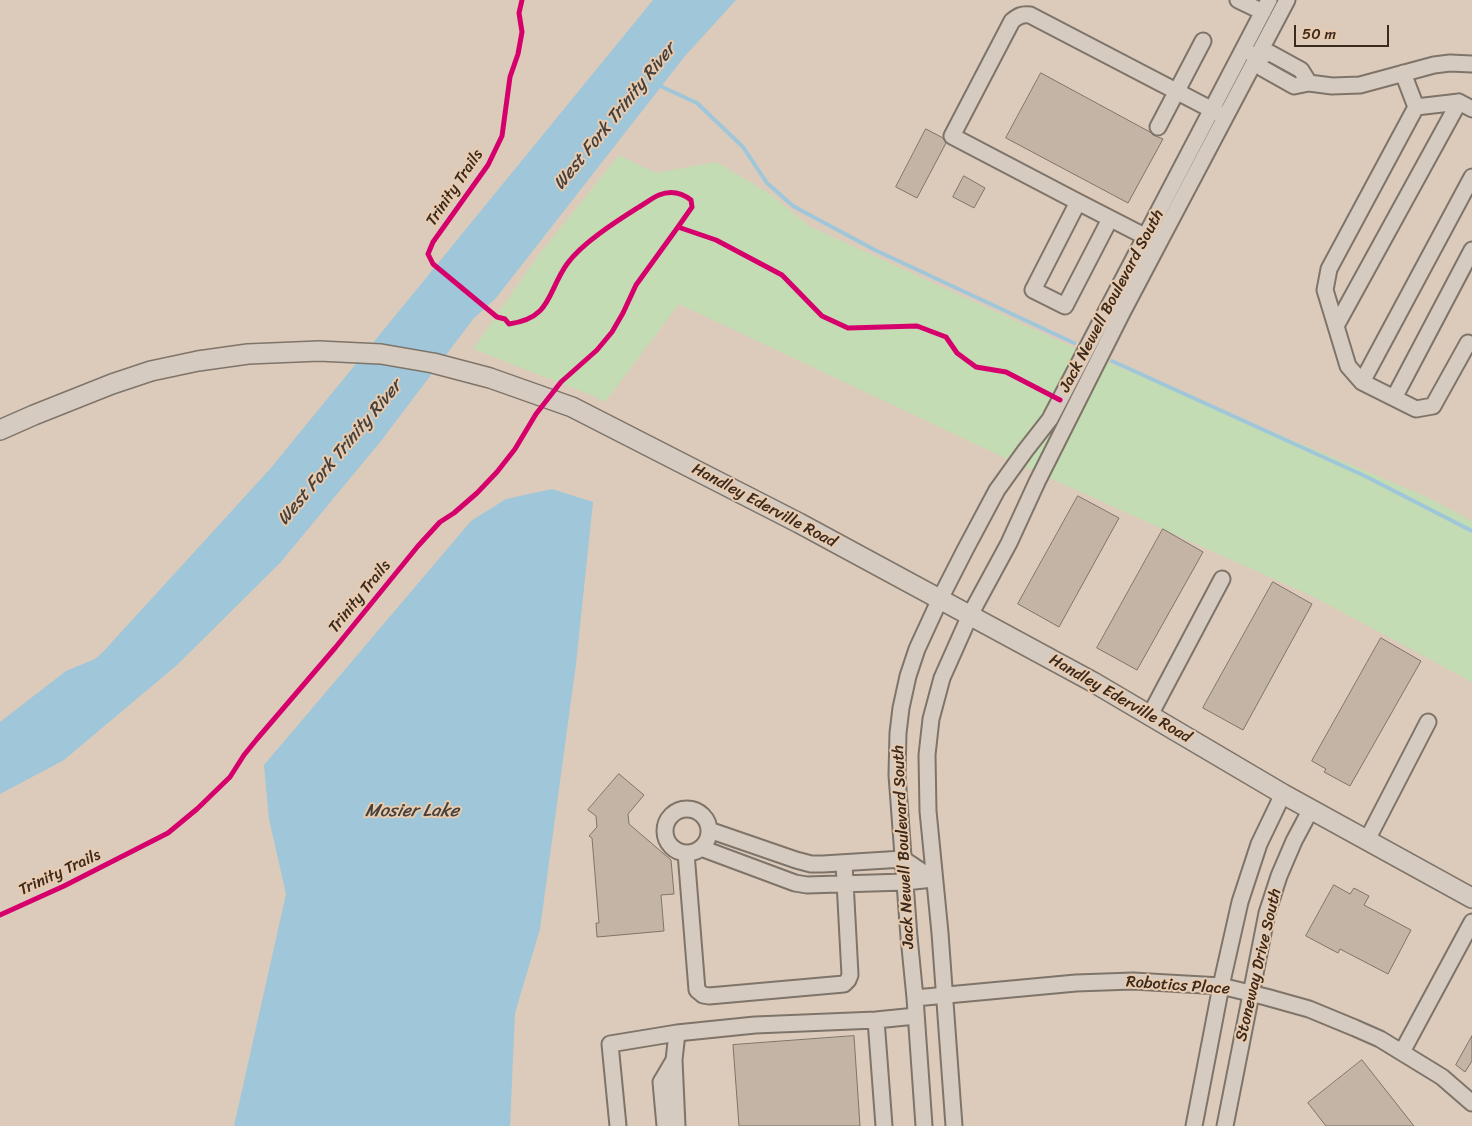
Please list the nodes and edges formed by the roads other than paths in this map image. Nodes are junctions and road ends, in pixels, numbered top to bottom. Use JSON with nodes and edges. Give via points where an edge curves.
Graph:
{"nodes":[{"id":1,"x":1238,"y":0,"type":"edge"},
{"id":2,"x":1287,"y":0,"type":"edge"},
{"id":3,"x":1266,"y":6,"type":"edge"},
{"id":4,"x":1203,"y":41,"type":"dead end"},
{"id":5,"x":1251,"y":54,"type":"junction"},
{"id":6,"x":1472,"y":64,"type":"edge"},
{"id":7,"x":1403,"y":73,"type":"junction"},
{"id":8,"x":1176,"y":92,"type":"junction"},
{"id":9,"x":1466,"y":105,"type":"edge"},
{"id":10,"x":1416,"y":106,"type":"junction"},
{"id":11,"x":1212,"y":110,"type":"junction"},
{"id":12,"x":1226,"y":117,"type":"junction"},
{"id":13,"x":1158,"y":127,"type":"dead end"},
{"id":14,"x":1472,"y":176,"type":"edge"},
{"id":15,"x":1078,"y":202,"type":"junction"},
{"id":16,"x":1110,"y":219,"type":"junction"},
{"id":17,"x":1152,"y":240,"type":"junction"},
{"id":18,"x":1472,"y":250,"type":"edge"},
{"id":19,"x":1336,"y":326,"type":"junction"},
{"id":20,"x":1471,"y":341,"type":"edge"},
{"id":21,"x":1362,"y":382,"type":"junction"},
{"id":22,"x":1394,"y":398,"type":"junction"},
{"id":23,"x":0,"y":430,"type":"edge"},
{"id":24,"x":1222,"y":579,"type":"dead end"},
{"id":25,"x":940,"y":599,"type":"junction"},
{"id":26,"x":970,"y":615,"type":"junction"},
{"id":27,"x":1150,"y":715,"type":"junction"},
{"id":28,"x":1428,"y":722,"type":"dead end"},
{"id":29,"x":1283,"y":794,"type":"junction"},
{"id":30,"x":1311,"y":810,"type":"junction"},
{"id":31,"x":709,"y":830,"type":"junction"},
{"id":32,"x":1367,"y":840,"type":"junction"},
{"id":33,"x":701,"y":848,"type":"junction"},
{"id":34,"x":686,"y":853,"type":"junction"},
{"id":35,"x":903,"y":859,"type":"junction"},
{"id":36,"x":844,"y":863,"type":"junction"},
{"id":37,"x":933,"y":879,"type":"junction"},
{"id":38,"x":905,"y":882,"type":"junction"},
{"id":39,"x":845,"y":884,"type":"junction"},
{"id":40,"x":1472,"y":898,"type":"edge"},
{"id":41,"x":1472,"y":922,"type":"edge"},
{"id":42,"x":1221,"y":986,"type":"junction"},
{"id":43,"x":1251,"y":993,"type":"junction"},
{"id":44,"x":945,"y":996,"type":"junction"},
{"id":45,"x":915,"y":998,"type":"junction"},
{"id":46,"x":916,"y":1016,"type":"junction"},
{"id":47,"x":876,"y":1020,"type":"junction"},
{"id":48,"x":676,"y":1033,"type":"junction"},
{"id":49,"x":1402,"y":1052,"type":"junction"},
{"id":50,"x":674,"y":1060,"type":"junction"},
{"id":51,"x":1472,"y":1103,"type":"edge"},
{"id":52,"x":618,"y":1126,"type":"edge"},
{"id":53,"x":664,"y":1126,"type":"edge"},
{"id":54,"x":677,"y":1126,"type":"edge"},
{"id":55,"x":884,"y":1126,"type":"edge"},
{"id":56,"x":924,"y":1126,"type":"edge"},
{"id":57,"x":954,"y":1126,"type":"edge"},
{"id":58,"x":1194,"y":1126,"type":"edge"},
{"id":59,"x":1225,"y":1126,"type":"edge"}],
"edges":[{"from":1,"to":3,"type":"street"},
{"from":2,"to":5,"type":"street","name":"Jack Newell Boulevard South"},
{"from":3,"to":5,"type":"street","name":"Jack Newell Boulevard South"},
{"from":4,"to":8,"type":"street"},
{"from":5,"to":7,"type":"street","via":[[1262,68],[1294,86],[1309,83],[1360,85]]},
{"from":5,"to":11,"type":"street","name":"Jack Newell Boulevard South"},
{"from":5,"to":12,"type":"street","name":"Jack Newell Boulevard South"},
{"from":6,"to":7,"type":"street","via":[[1434,65]]},
{"from":7,"to":10,"type":"street"},
{"from":8,"to":11,"type":"street"},
{"from":8,"to":13,"type":"street"},
{"from":8,"to":15,"type":"street","via":[[1030,15],[1018,16],[1012,21],[952,136]]},
{"from":9,"to":10,"type":"street"},
{"from":9,"to":19,"type":"street"},
{"from":10,"to":19,"type":"street","via":[[1329,269],[1325,290]]},
{"from":11,"to":12,"type":"street"},
{"from":11,"to":17,"type":"street","name":"Jack Newell Boulevard South"},
{"from":12,"to":17,"type":"street","name":"Jack Newell Boulevard South"},
{"from":14,"to":21,"type":"street"},
{"from":15,"to":16,"type":"street"},
{"from":15,"to":16,"type":"street","via":[[1033,290],[1065,306]]},
{"from":16,"to":17,"type":"street"},
{"from":17,"to":25,"type":"street","name":"Jack Newell Boulevard South","via":[[1050,419],[997,490]]},
{"from":17,"to":26,"type":"street","name":"Jack Newell Boulevard South","via":[[1122,313]]},
{"from":18,"to":22,"type":"street"},
{"from":19,"to":21,"type":"street","via":[[1348,366]]},
{"from":20,"to":22,"type":"street","via":[[1433,406],[1416,409]]},
{"from":21,"to":22,"type":"street"},
{"from":23,"to":25,"type":"main road","name":"Handley Ederville Road","via":[[112,384],[198,361],[248,354],[319,351],[381,354],[433,363],[490,378],[572,407]]},
{"from":24,"to":27,"type":"street"},
{"from":25,"to":26,"type":"main road","name":"Handley Ederville Road"},
{"from":25,"to":35,"type":"street","name":"Jack Newell Boulevard South","via":[[917,649],[901,708],[898,775]]},
{"from":26,"to":27,"type":"main road","name":"Handley Ederville Road"},
{"from":26,"to":37,"type":"street","name":"Jack Newell Boulevard South","via":[[942,678],[931,720],[927,801]]},
{"from":27,"to":29,"type":"main road","name":"Handley Ederville Road"},
{"from":28,"to":32,"type":"street"},
{"from":29,"to":30,"type":"main road","name":"Handley Ederville Road"},
{"from":29,"to":42,"type":"street","name":"Stoneway Drive South","via":[[1259,844],[1240,902]]},
{"from":30,"to":32,"type":"main road","name":"Handley Ederville Road"},
{"from":30,"to":43,"type":"street","name":"Stoneway Drive South","via":[[1279,876]]},
{"from":31,"to":33,"type":"street"},
{"from":31,"to":34,"type":"street","via":[[702,815],[696,811],[684,809],[672,815],[665,828],[667,839],[671,846]]},
{"from":31,"to":36,"type":"street","via":[[812,864]]},
{"from":32,"to":40,"type":"main road","name":"Handley Ederville Road"},
{"from":33,"to":34,"type":"street"},
{"from":33,"to":39,"type":"street","via":[[807,885]]},
{"from":34,"to":39,"type":"street","via":[[697,990],[703,995],[844,984],[850,975]]},
{"from":35,"to":36,"type":"street"},
{"from":35,"to":37,"type":"street"},
{"from":35,"to":38,"type":"street","name":"Jack Newell Boulevard South"},
{"from":36,"to":39,"type":"street"},
{"from":37,"to":38,"type":"street"},
{"from":37,"to":44,"type":"street","name":"Jack Newell Boulevard South"},
{"from":38,"to":39,"type":"street"},
{"from":38,"to":45,"type":"street","name":"Jack Newell Boulevard South"},
{"from":41,"to":49,"type":"street"},
{"from":42,"to":43,"type":"street","name":"Robotics Place"},
{"from":42,"to":44,"type":"street","name":"Robotics Place","via":[[1133,980]]},
{"from":42,"to":58,"type":"street","name":"Stoneway Drive South"},
{"from":43,"to":49,"type":"street","name":"Robotics Place","via":[[1309,1009]]},
{"from":43,"to":59,"type":"street","name":"Stoneway Drive South"},
{"from":44,"to":45,"type":"street","name":"Robotics Place"},
{"from":44,"to":57,"type":"street","name":"Jack Newell Boulevard South"},
{"from":45,"to":46,"type":"street","name":"Jack Newell Boulevard South"},
{"from":46,"to":47,"type":"street"},
{"from":46,"to":56,"type":"street","name":"Jack Newell Boulevard South"},
{"from":47,"to":48,"type":"street","via":[[755,1025]]},
{"from":47,"to":55,"type":"street"},
{"from":48,"to":50,"type":"street"},
{"from":48,"to":52,"type":"street","via":[[610,1044]]},
{"from":49,"to":51,"type":"street","name":"Robotics Place","via":[[1442,1077]]},
{"from":50,"to":53,"type":"street","via":[[661,1082]]},
{"from":50,"to":54,"type":"street"}]}
